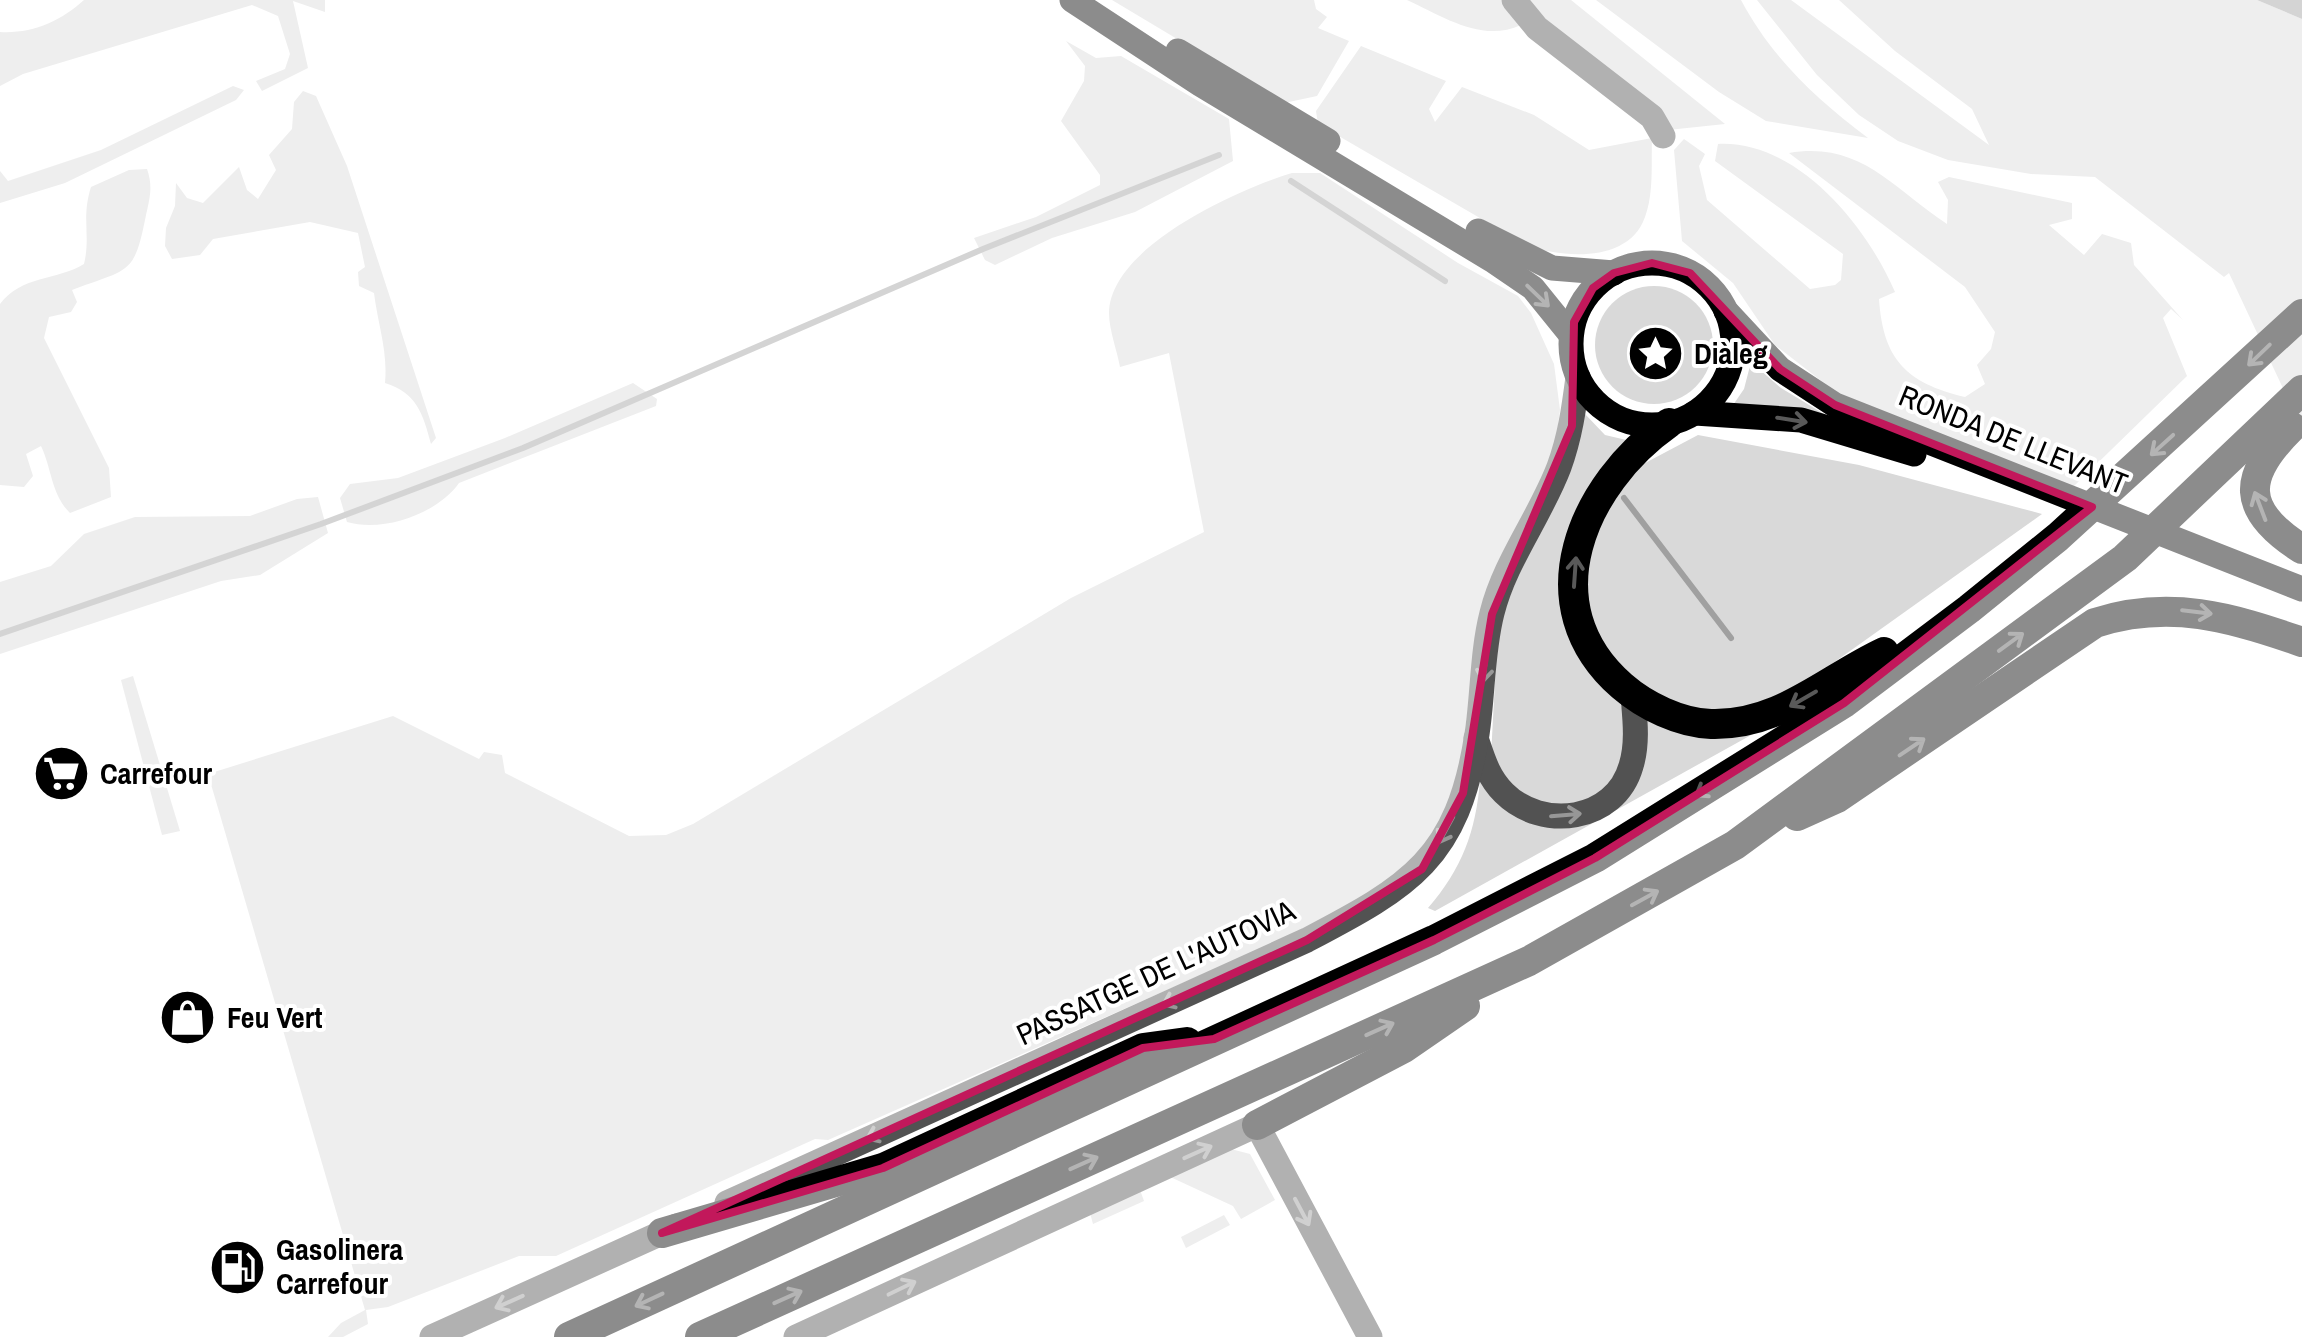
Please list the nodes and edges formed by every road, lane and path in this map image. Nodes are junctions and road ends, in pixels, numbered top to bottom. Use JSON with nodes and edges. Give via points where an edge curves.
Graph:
{"nodes":[{"id":1,"x":1072,"y":0,"type":"edge"},
{"id":2,"x":1088,"y":0,"type":"edge"},
{"id":3,"x":1514,"y":0,"type":"edge"},
{"id":4,"x":1663,"y":136,"type":"dead end"},
{"id":5,"x":1614,"y":273,"type":"junction"},
{"id":6,"x":1726,"y":311,"type":"junction"},
{"id":7,"x":2302,"y":314,"type":"edge"},
{"id":8,"x":1571,"y":335,"type":"junction"},
{"id":9,"x":1578,"y":378,"type":"junction"},
{"id":10,"x":2302,"y":390,"type":"edge"},
{"id":11,"x":2302,"y":416,"type":"edge"},
{"id":12,"x":1682,"y":418,"type":"junction"},
{"id":13,"x":2264,"y":441,"type":"junction"},
{"id":14,"x":2302,"y":549,"type":"edge"},
{"id":15,"x":2302,"y":589,"type":"edge"},
{"id":16,"x":2302,"y":603,"type":"edge"},
{"id":17,"x":1951,"y":622,"type":"junction"},
{"id":18,"x":2302,"y":642,"type":"edge"},
{"id":19,"x":1633,"y":696,"type":"junction"},
{"id":20,"x":1476,"y":738,"type":"junction"},
{"id":21,"x":1736,"y":844,"type":"junction"},
{"id":22,"x":1529,"y":962,"type":"junction"},
{"id":23,"x":1214,"y":1038,"type":"junction"},
{"id":24,"x":1257,"y":1125,"type":"junction"},
{"id":25,"x":662,"y":1232,"type":"junction"},
{"id":26,"x":810,"y":1334,"type":"edge"},
{"id":27,"x":432,"y":1337,"type":"edge"},
{"id":28,"x":569,"y":1337,"type":"edge"},
{"id":29,"x":700,"y":1337,"type":"edge"},
{"id":30,"x":1370,"y":1337,"type":"edge"}],
"edges":[{"from":1,"to":8,"type":"main road","one_way":true,"via":[[1492,260],[1533,288]]},
{"from":2,"to":5,"type":"main road","name":"RONDA DE LLEVANT","via":[[1519,256],[1567,272]]},
{"from":3,"to":4,"type":"street","via":[[1536,28],[1652,118]]},
{"from":5,"to":6,"type":"main road","name":"RONDA DE LLEVANT","via":[[1642,264],[1678,268],[1702,280]]},
{"from":5,"to":8,"type":"main road","via":[[1585,299]]},
{"from":6,"to":12,"type":"main road","via":[[1733,342],[1728,373],[1718,392]]},
{"from":6,"to":15,"type":"main road","name":"RONDA DE LLEVANT","via":[[1780,369],[1836,405]]},
{"from":7,"to":17,"type":"highway","one_way":true,"via":[[2058,537]]},
{"from":8,"to":9,"type":"main road"},
{"from":9,"to":12,"type":"main road","name":"RONDA DE LLEVANT","via":[[1597,404],[1636,424]]},
{"from":9,"to":20,"type":"street","name":"PASSATGE DE L'AUTOVIA","one_way":true,"via":[[1558,469],[1492,614]]},
{"from":10,"to":13,"type":"highway"},
{"from":11,"to":13,"type":"highway"},
{"from":12,"to":16,"type":"main road","name":"RONDA DE LLEVANT","one_way":true,"via":[[1801,420],[1892,446]]},
{"from":19,"to":12,"type":"highway","one_way":true,"via":[[1597,664],[1579,626],[1574,564],[1594,502],[1631,455]]},
{"from":14,"to":13,"type":"highway","one_way":true,"via":[[2271,527],[2255,502]]},
{"from":21,"to":13,"type":"highway","one_way":true,"via":[[2124,558]]},
{"from":17,"to":19,"type":"highway","one_way":true,"via":[[1879,654],[1780,713],[1714,724]]},
{"from":17,"to":23,"type":"highway","one_way":true,"via":[[1844,702],[1595,858],[1434,940]]},
{"from":21,"to":18,"type":"highway","one_way":true,"via":[[1837,798],[2095,623],[2172,610],[2225,616]]},
{"from":20,"to":19,"type":"street","one_way":true,"via":[[1486,770],[1504,794],[1532,814],[1580,815],[1620,791],[1632,766]]},
{"from":20,"to":25,"type":"street","name":"PASSATGE DE L'AUTOVIA","one_way":true,"via":[[1450,826],[1422,869],[1375,904]]},
{"from":22,"to":21,"type":"highway","one_way":true},
{"from":22,"to":24,"type":"highway","via":[[1404,1048]]},
{"from":29,"to":22,"type":"highway","one_way":true},
{"from":23,"to":25,"type":"highway","via":[[1143,1048],[882,1168]]},
{"from":23,"to":28,"type":"highway","one_way":true},
{"from":26,"to":24,"type":"street","one_way":true},
{"from":24,"to":30,"type":"street","one_way":true},
{"from":25,"to":27,"type":"street","name":"PASSATGE DE L'AUTOVIA","one_way":true}]}
